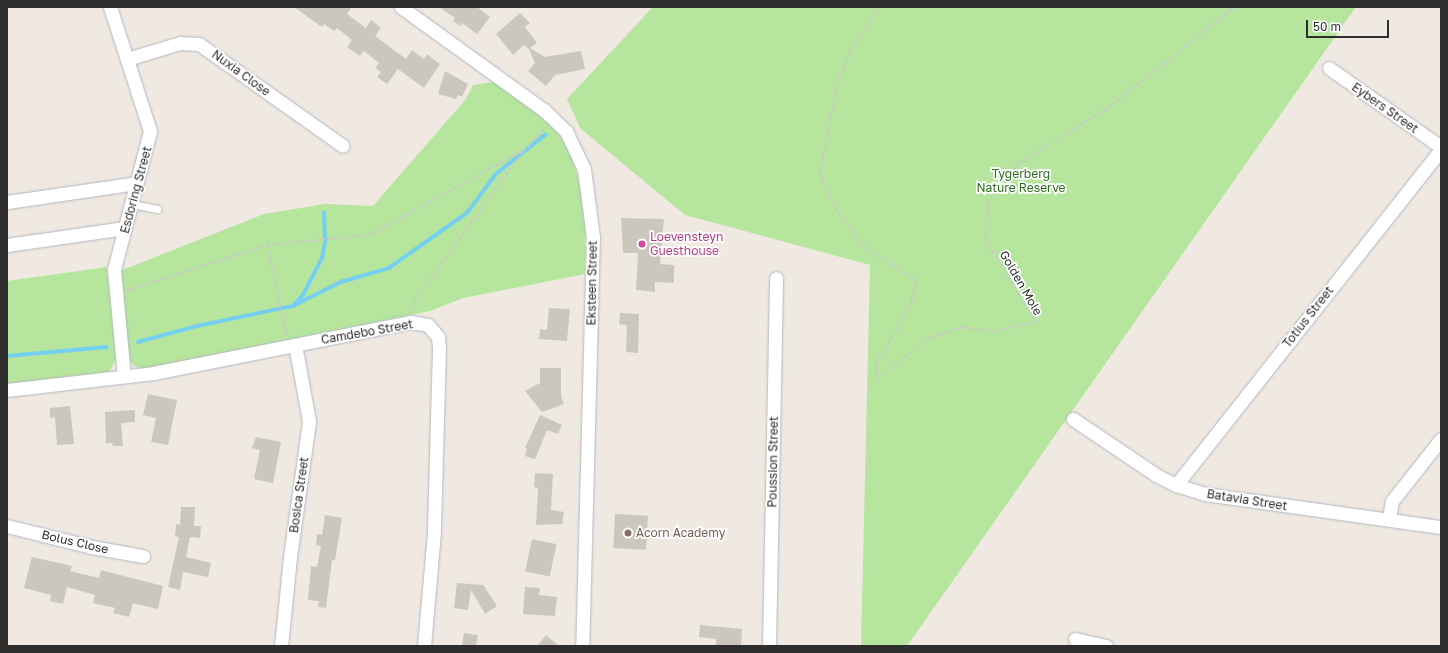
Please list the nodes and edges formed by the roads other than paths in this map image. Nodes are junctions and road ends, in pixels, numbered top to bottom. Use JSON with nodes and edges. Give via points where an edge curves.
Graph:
{"nodes":[{"id":1,"x":110,"y":7,"type":"edge"},
{"id":2,"x":401,"y":7,"type":"edge"},
{"id":3,"x":127,"y":59,"type":"junction"},
{"id":4,"x":1329,"y":68,"type":"dead end"},
{"id":5,"x":343,"y":146,"type":"dead end"},
{"id":6,"x":1441,"y":149,"type":"edge"},
{"id":7,"x":137,"y":183,"type":"junction"},
{"id":8,"x":7,"y":202,"type":"edge"},
{"id":9,"x":132,"y":204,"type":"junction"},
{"id":10,"x":158,"y":209,"type":"dead end"},
{"id":11,"x":125,"y":228,"type":"junction"},
{"id":12,"x":7,"y":245,"type":"edge"},
{"id":13,"x":776,"y":278,"type":"dead end"},
{"id":14,"x":292,"y":346,"type":"junction"},
{"id":15,"x":124,"y":377,"type":"junction"},
{"id":16,"x":7,"y":390,"type":"edge"},
{"id":17,"x":1073,"y":418,"type":"dead end"},
{"id":18,"x":1441,"y":439,"type":"edge"},
{"id":19,"x":1176,"y":485,"type":"junction"},
{"id":20,"x":1389,"y":519,"type":"junction"},
{"id":21,"x":7,"y":526,"type":"edge"},
{"id":22,"x":1441,"y":527,"type":"edge"},
{"id":23,"x":143,"y":556,"type":"dead end"},
{"id":24,"x":1075,"y":639,"type":"dead end"},
{"id":25,"x":281,"y":646,"type":"edge"},
{"id":26,"x":424,"y":646,"type":"edge"},
{"id":27,"x":582,"y":646,"type":"edge"},
{"id":28,"x":769,"y":646,"type":"edge"},
{"id":29,"x":1106,"y":646,"type":"edge"}],
"edges":[{"from":1,"to":3,"type":"street","name":"Esdoring Street"},
{"from":2,"to":27,"type":"street","name":"Eksteen Street","via":[[554,119],[566,131],[584,169],[593,237]]},
{"from":3,"to":5,"type":"street","name":"Nuxia Close","via":[[180,43],[199,44]]},
{"from":3,"to":7,"type":"street","name":"Esdoring Street","via":[[150,131]]},
{"from":4,"to":6,"type":"street","name":"Eybers Street"},
{"from":6,"to":19,"type":"street","name":"Totius Street"},
{"from":7,"to":8,"type":"street"},
{"from":7,"to":9,"type":"street","name":"Esdoring Street"},
{"from":9,"to":10,"type":"lane"},
{"from":9,"to":11,"type":"street","name":"Esdoring Street"},
{"from":11,"to":12,"type":"street"},
{"from":11,"to":15,"type":"street","name":"Esdoring Street","via":[[114,269]]},
{"from":13,"to":28,"type":"street","name":"Poussion Street"},
{"from":14,"to":15,"type":"street","name":"Camdebo Street"},
{"from":14,"to":25,"type":"street","name":"Bosica Street","via":[[309,421],[290,556]]},
{"from":14,"to":26,"type":"street","name":"Camdebo Street","via":[[411,322],[428,325],[438,337],[434,532]]},
{"from":15,"to":16,"type":"street","name":"Camdebo Street"},
{"from":17,"to":19,"type":"street","name":"Batavia Street","via":[[1136,463]]},
{"from":18,"to":20,"type":"street","via":[[1392,501]]},
{"from":19,"to":20,"type":"street","name":"Batavia Street","via":[[1205,494]]},
{"from":20,"to":22,"type":"street","name":"Batavia Street"},
{"from":21,"to":23,"type":"street","name":"Bolus Close","via":[[92,547]]},
{"from":24,"to":29,"type":"street"}]}
